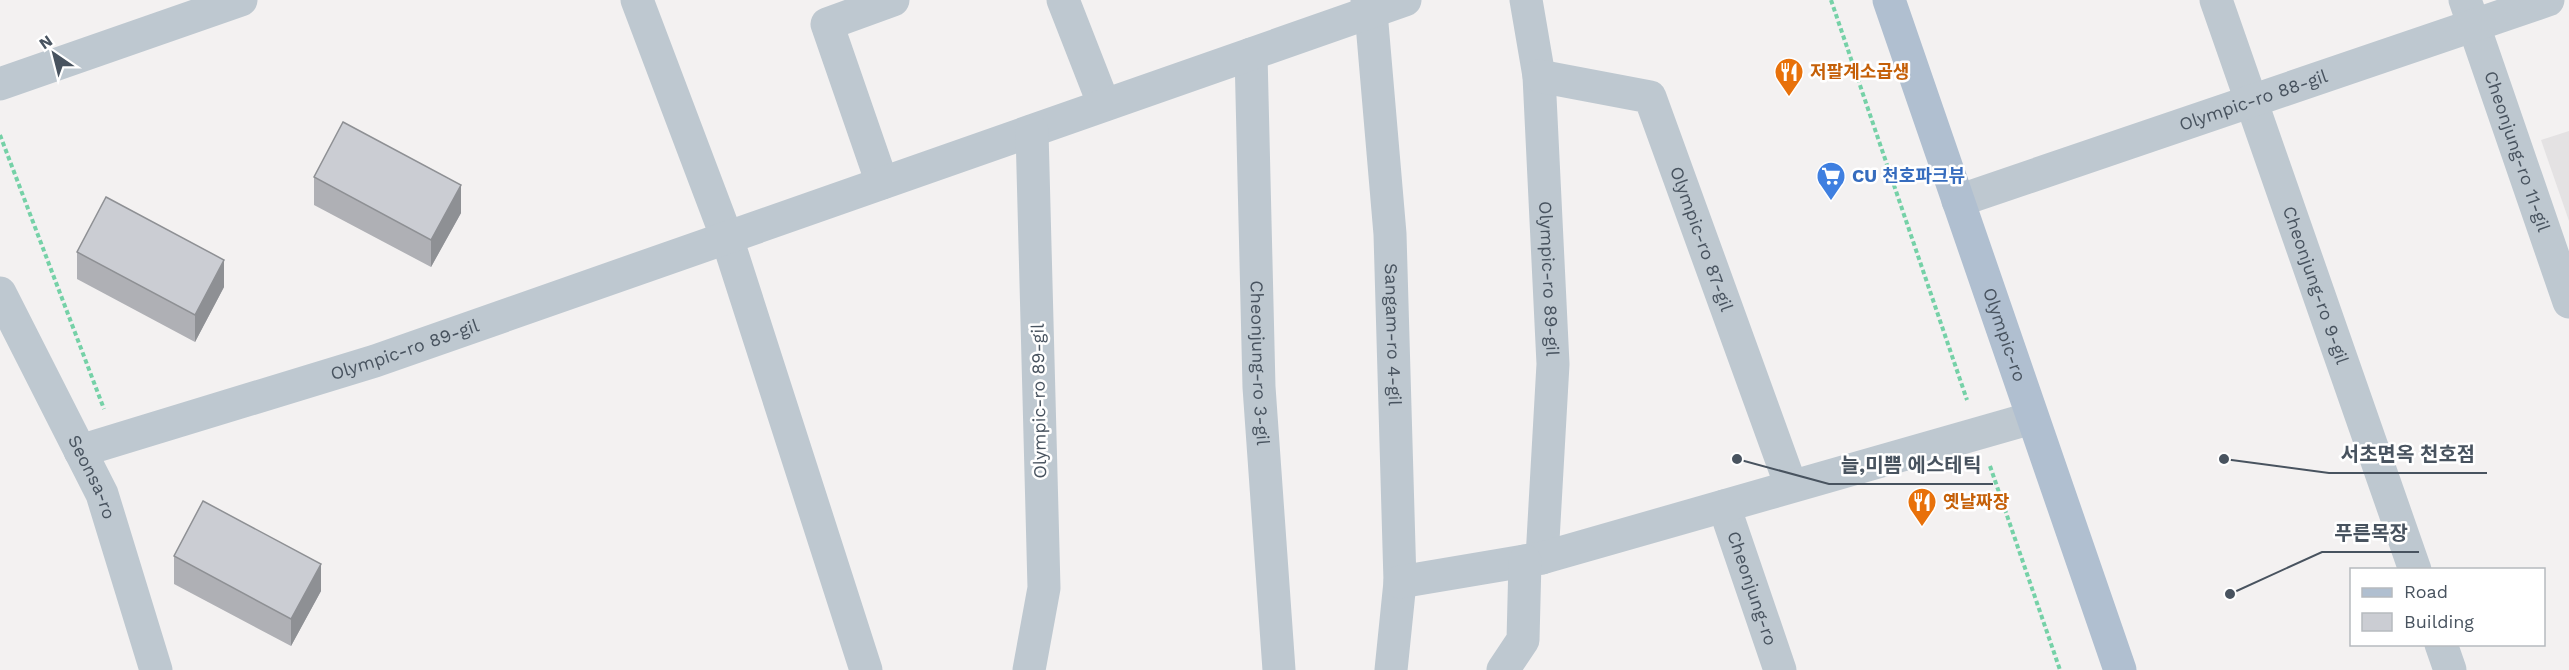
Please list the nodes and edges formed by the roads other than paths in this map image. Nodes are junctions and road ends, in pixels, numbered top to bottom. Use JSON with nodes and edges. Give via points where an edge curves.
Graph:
{"nodes":[{"id":1,"x":242,"y":0,"type":"edge"},
{"id":2,"x":637,"y":0,"type":"edge"},
{"id":3,"x":892,"y":0,"type":"edge"},
{"id":4,"x":1063,"y":0,"type":"edge"},
{"id":5,"x":1405,"y":0,"type":"edge"},
{"id":6,"x":1526,"y":0,"type":"edge"},
{"id":7,"x":1889,"y":0,"type":"edge"},
{"id":8,"x":2216,"y":0,"type":"edge"},
{"id":9,"x":2548,"y":0,"type":"edge"},
{"id":10,"x":1369,"y":6,"type":"edge"},
{"id":11,"x":187,"y":9,"type":"edge"},
{"id":12,"x":2470,"y":14,"type":"edge"},
{"id":13,"x":1251,"y":54,"type":"junction"},
{"id":14,"x":1539,"y":76,"type":"junction"},
{"id":15,"x":0,"y":84,"type":"edge"},
{"id":16,"x":2250,"y":103,"type":"junction"},
{"id":17,"x":1104,"y":105,"type":"junction"},
{"id":18,"x":1032,"y":131,"type":"junction"},
{"id":19,"x":882,"y":183,"type":"junction"},
{"id":20,"x":1958,"y":201,"type":"junction"},
{"id":21,"x":727,"y":238,"type":"junction"},
{"id":22,"x":0,"y":293,"type":"edge"},
{"id":23,"x":2569,"y":302,"type":"edge"},
{"id":24,"x":2032,"y":418,"type":"junction"},
{"id":25,"x":80,"y":451,"type":"junction"},
{"id":26,"x":1791,"y":486,"type":"junction"},
{"id":27,"x":1724,"y":506,"type":"junction"},
{"id":28,"x":1533,"y":560,"type":"junction"},
{"id":29,"x":2414,"y":568,"type":"edge"},
{"id":30,"x":1400,"y":582,"type":"junction"},
{"id":31,"x":2441,"y":646,"type":"edge"},
{"id":32,"x":156,"y":670,"type":"edge"},
{"id":33,"x":866,"y":670,"type":"edge"},
{"id":34,"x":1029,"y":670,"type":"edge"},
{"id":35,"x":1279,"y":670,"type":"edge"},
{"id":36,"x":1390,"y":670,"type":"edge"},
{"id":37,"x":1503,"y":670,"type":"edge"},
{"id":38,"x":1780,"y":670,"type":"edge"},
{"id":39,"x":2120,"y":670,"type":"edge"},
{"id":40,"x":2450,"y":670,"type":"edge"}],
"edges":[{"from":1,"to":11,"type":"street"},
{"from":2,"to":21,"type":"street"},
{"from":3,"to":19,"type":"street","via":[[827,24]]},
{"from":4,"to":17,"type":"street"},
{"from":5,"to":10,"type":"street","name":"Olympic-ro 89-gil"},
{"from":6,"to":14,"type":"street","name":"Olympic-ro 89-gil"},
{"from":7,"to":20,"type":"main road","name":"Olympic-ro"},
{"from":8,"to":16,"type":"street","name":"Cheonjung-ro 9-gil"},
{"from":9,"to":12,"type":"street","name":"Olympic-ro 88-gil"},
{"from":10,"to":13,"type":"street","name":"Olympic-ro 89-gil"},
{"from":10,"to":30,"type":"street","name":"Sangam-ro 4-gil","via":[[1390,234]]},
{"from":11,"to":15,"type":"street"},
{"from":12,"to":16,"type":"street","name":"Olympic-ro 88-gil"},
{"from":12,"to":23,"type":"street","name":"Cheonjung-ro 11-gil"},
{"from":13,"to":17,"type":"street","name":"Olympic-ro 89-gil"},
{"from":13,"to":35,"type":"street","name":"Cheonjung-ro 3-gil","via":[[1259,387]]},
{"from":14,"to":26,"type":"street","name":"Olympic-ro 87-gil","via":[[1650,97]]},
{"from":14,"to":28,"type":"street","name":"Olympic-ro 89-gil","via":[[1553,364]]},
{"from":16,"to":20,"type":"street","name":"Olympic-ro 88-gil"},
{"from":16,"to":29,"type":"street","name":"Cheonjung-ro 9-gil"},
{"from":17,"to":18,"type":"street","name":"Olympic-ro 89-gil"},
{"from":18,"to":19,"type":"street","name":"Olympic-ro 89-gil"},
{"from":18,"to":34,"type":"street","name":"Olympic-ro 89-gil","via":[[1044,588]]},
{"from":19,"to":21,"type":"street","name":"Olympic-ro 89-gil"},
{"from":20,"to":24,"type":"main road","name":"Olympic-ro"},
{"from":21,"to":25,"type":"street","name":"Olympic-ro 89-gil","via":[[375,361]]},
{"from":21,"to":33,"type":"street"},
{"from":22,"to":25,"type":"street","name":"Seonsa-ro"},
{"from":24,"to":26,"type":"street"},
{"from":24,"to":39,"type":"main road","name":"Olympic-ro"},
{"from":25,"to":32,"type":"street","name":"Seonsa-ro","via":[[102,494]]},
{"from":26,"to":27,"type":"street"},
{"from":27,"to":28,"type":"street"},
{"from":27,"to":38,"type":"street","name":"Cheonjung-ro"},
{"from":28,"to":30,"type":"street"},
{"from":28,"to":37,"type":"street","via":[[1523,640]]},
{"from":30,"to":36,"type":"street","name":"Sangam-ro 4-gil"},
{"from":31,"to":40,"type":"street"}]}
